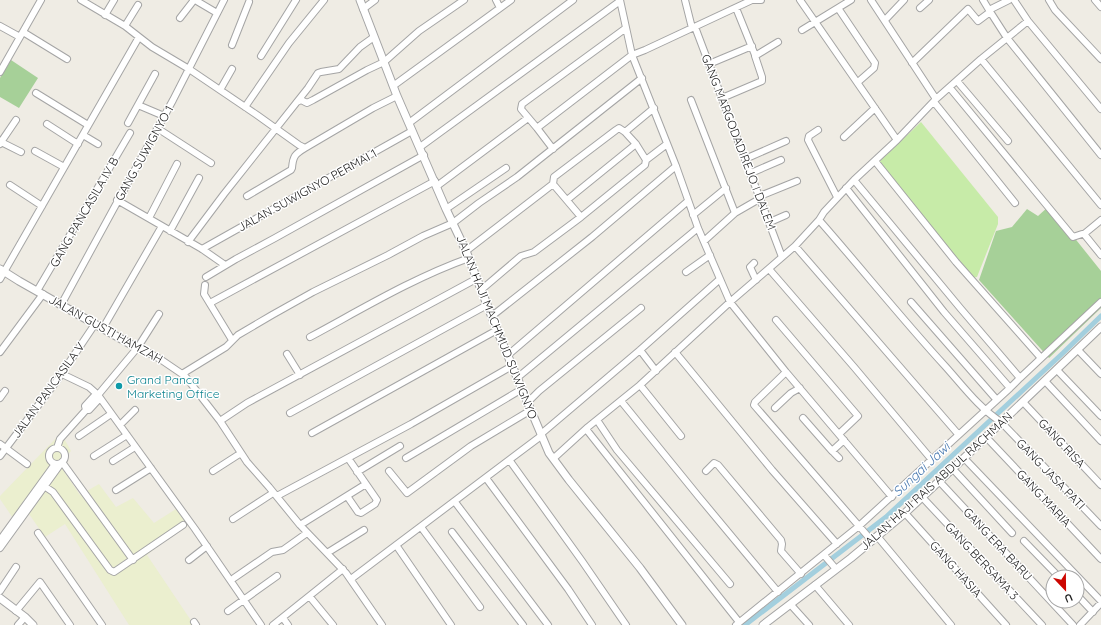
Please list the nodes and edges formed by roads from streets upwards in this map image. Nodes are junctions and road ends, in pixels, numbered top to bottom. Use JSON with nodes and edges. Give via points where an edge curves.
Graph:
{"nodes":[{"id":1,"x":41,"y":0,"type":"edge"},
{"id":2,"x":81,"y":0,"type":"edge"},
{"id":3,"x":114,"y":0,"type":"edge"},
{"id":4,"x":195,"y":0,"type":"edge"},
{"id":5,"x":224,"y":0,"type":"edge"},
{"id":6,"x":296,"y":0,"type":"edge"},
{"id":7,"x":324,"y":0,"type":"edge"},
{"id":8,"x":360,"y":0,"type":"edge"},
{"id":9,"x":375,"y":0,"type":"edge"},
{"id":10,"x":464,"y":0,"type":"edge"},
{"id":11,"x":496,"y":0,"type":"edge"},
{"id":12,"x":511,"y":0,"type":"edge"},
{"id":13,"x":572,"y":0,"type":"edge"},
{"id":14,"x":620,"y":0,"type":"edge"},
{"id":15,"x":685,"y":0,"type":"edge"},
{"id":16,"x":752,"y":0,"type":"edge"},
{"id":17,"x":760,"y":0,"type":"edge"},
{"id":18,"x":800,"y":0,"type":"edge"},
{"id":19,"x":851,"y":0,"type":"edge"},
{"id":20,"x":871,"y":0,"type":"edge"},
{"id":21,"x":904,"y":0,"type":"edge"},
{"id":22,"x":929,"y":0,"type":"edge"},
{"id":23,"x":983,"y":0,"type":"edge"},
{"id":24,"x":1009,"y":0,"type":"edge"},
{"id":25,"x":1014,"y":0,"type":"edge"},
{"id":26,"x":1049,"y":0,"type":"edge"},
{"id":27,"x":1095,"y":0,"type":"edge"},
{"id":28,"x":248,"y":1,"type":"edge"},
{"id":29,"x":138,"y":5,"type":"dead end"},
{"id":30,"x":1101,"y":7,"type":"edge"},
{"id":31,"x":500,"y":8,"type":"junction"},
{"id":32,"x":736,"y":8,"type":"junction"},
{"id":33,"x":838,"y":8,"type":"junction"},
{"id":34,"x":920,"y":8,"type":"dead end"},
{"id":35,"x":363,"y":9,"type":"junction"},
{"id":36,"x":990,"y":11,"type":"junction"},
{"id":37,"x":217,"y":13,"type":"junction"},
{"id":38,"x":105,"y":15,"type":"junction"},
{"id":39,"x":180,"y":18,"type":"dead end"},
{"id":40,"x":885,"y":20,"type":"junction"},
{"id":41,"x":1028,"y":21,"type":"junction"},
{"id":42,"x":816,"y":22,"type":"junction"},
{"id":43,"x":0,"y":26,"type":"edge"},
{"id":44,"x":125,"y":26,"type":"junction"},
{"id":45,"x":693,"y":27,"type":"junction"},
{"id":46,"x":626,"y":28,"type":"junction"},
{"id":47,"x":802,"y":30,"type":"dead end"},
{"id":48,"x":22,"y":34,"type":"junction"},
{"id":49,"x":139,"y":37,"type":"junction"},
{"id":50,"x":374,"y":37,"type":"junction"},
{"id":51,"x":1007,"y":38,"type":"junction"},
{"id":52,"x":778,"y":42,"type":"dead end"},
{"id":53,"x":232,"y":45,"type":"dead end"},
{"id":54,"x":752,"y":46,"type":"junction"},
{"id":55,"x":632,"y":55,"type":"junction"},
{"id":56,"x":755,"y":55,"type":"junction"},
{"id":57,"x":262,"y":56,"type":"dead end"},
{"id":58,"x":67,"y":59,"type":"dead end"},
{"id":59,"x":981,"y":59,"type":"junction"},
{"id":60,"x":1101,"y":59,"type":"edge"},
{"id":61,"x":384,"y":62,"type":"junction"},
{"id":62,"x":912,"y":63,"type":"junction"},
{"id":63,"x":709,"y":64,"type":"junction"},
{"id":64,"x":189,"y":69,"type":"junction"},
{"id":65,"x":232,"y":69,"type":"dead end"},
{"id":66,"x":0,"y":72,"type":"edge"},
{"id":67,"x":155,"y":74,"type":"dead end"},
{"id":68,"x":642,"y":78,"type":"junction"},
{"id":69,"x":958,"y":81,"type":"junction"},
{"id":70,"x":858,"y":82,"type":"junction"},
{"id":71,"x":393,"y":86,"type":"junction"},
{"id":72,"x":950,"y":88,"type":"junction"},
{"id":73,"x":220,"y":90,"type":"junction"},
{"id":74,"x":36,"y":93,"type":"dead end"},
{"id":75,"x":397,"y":96,"type":"junction"},
{"id":76,"x":722,"y":98,"type":"junction"},
{"id":77,"x":691,"y":100,"type":"dead end"},
{"id":78,"x":935,"y":101,"type":"junction"},
{"id":79,"x":297,"y":102,"type":"junction"},
{"id":80,"x":138,"y":105,"type":"junction"},
{"id":81,"x":245,"y":107,"type":"junction"},
{"id":82,"x":654,"y":108,"type":"junction"},
{"id":83,"x":875,"y":108,"type":"junction"},
{"id":84,"x":1101,"y":109,"type":"edge"},
{"id":85,"x":164,"y":116,"type":"junction"},
{"id":86,"x":528,"y":118,"type":"junction"},
{"id":87,"x":16,"y":120,"type":"dead end"},
{"id":88,"x":409,"y":123,"type":"junction"},
{"id":89,"x":46,"y":124,"type":"dead end"},
{"id":90,"x":128,"y":124,"type":"dead end"},
{"id":91,"x":88,"y":125,"type":"junction"},
{"id":92,"x":157,"y":128,"type":"junction"},
{"id":93,"x":276,"y":128,"type":"junction"},
{"id":94,"x":537,"y":128,"type":"junction"},
{"id":95,"x":818,"y":130,"type":"dead end"},
{"id":96,"x":412,"y":131,"type":"junction"},
{"id":97,"x":625,"y":132,"type":"junction"},
{"id":98,"x":130,"y":133,"type":"dead end"},
{"id":99,"x":83,"y":135,"type":"junction"},
{"id":100,"x":844,"y":137,"type":"dead end"},
{"id":101,"x":898,"y":140,"type":"junction"},
{"id":102,"x":786,"y":141,"type":"dead end"},
{"id":103,"x":1008,"y":141,"type":"dead end"},
{"id":104,"x":0,"y":142,"type":"edge"},
{"id":105,"x":78,"y":144,"type":"junction"},
{"id":106,"x":98,"y":144,"type":"dead end"},
{"id":107,"x":636,"y":144,"type":"junction"},
{"id":108,"x":667,"y":144,"type":"junction"},
{"id":109,"x":305,"y":148,"type":"junction"},
{"id":110,"x":420,"y":148,"type":"junction"},
{"id":111,"x":553,"y":149,"type":"junction"},
{"id":112,"x":35,"y":151,"type":"dead end"},
{"id":113,"x":21,"y":152,"type":"dead end"},
{"id":114,"x":1101,"y":154,"type":"edge"},
{"id":115,"x":424,"y":155,"type":"junction"},
{"id":116,"x":745,"y":159,"type":"junction"},
{"id":117,"x":646,"y":160,"type":"junction"},
{"id":118,"x":781,"y":160,"type":"dead end"},
{"id":119,"x":875,"y":161,"type":"junction"},
{"id":120,"x":211,"y":163,"type":"dead end"},
{"id":121,"x":177,"y":164,"type":"dead end"},
{"id":122,"x":676,"y":166,"type":"junction"},
{"id":123,"x":64,"y":167,"type":"junction"},
{"id":124,"x":506,"y":168,"type":"dead end"},
{"id":125,"x":751,"y":173,"type":"junction"},
{"id":126,"x":199,"y":178,"type":"dead end"},
{"id":127,"x":854,"y":180,"type":"junction"},
{"id":128,"x":797,"y":181,"type":"dead end"},
{"id":129,"x":436,"y":184,"type":"junction"},
{"id":130,"x":554,"y":184,"type":"junction"},
{"id":131,"x":10,"y":186,"type":"dead end"},
{"id":132,"x":726,"y":188,"type":"junction"},
{"id":133,"x":846,"y":188,"type":"junction"},
{"id":134,"x":247,"y":196,"type":"dead end"},
{"id":135,"x":760,"y":197,"type":"junction"},
{"id":136,"x":837,"y":197,"type":"junction"},
{"id":137,"x":117,"y":200,"type":"junction"},
{"id":138,"x":567,"y":200,"type":"junction"},
{"id":139,"x":688,"y":201,"type":"junction"},
{"id":140,"x":1015,"y":203,"type":"dead end"},
{"id":141,"x":1101,"y":205,"type":"edge"},
{"id":142,"x":42,"y":206,"type":"junction"},
{"id":143,"x":446,"y":209,"type":"junction"},
{"id":144,"x":735,"y":213,"type":"junction"},
{"id":145,"x":693,"y":215,"type":"junction"},
{"id":146,"x":786,"y":216,"type":"dead end"},
{"id":147,"x":581,"y":217,"type":"junction"},
{"id":148,"x":149,"y":218,"type":"junction"},
{"id":149,"x":820,"y":220,"type":"junction"},
{"id":150,"x":1101,"y":220,"type":"edge"},
{"id":151,"x":770,"y":222,"type":"junction"},
{"id":152,"x":454,"y":223,"type":"junction"},
{"id":153,"x":162,"y":226,"type":"junction"},
{"id":154,"x":698,"y":228,"type":"junction"},
{"id":155,"x":170,"y":231,"type":"junction"},
{"id":156,"x":1084,"y":234,"type":"junction"},
{"id":157,"x":704,"y":241,"type":"junction"},
{"id":158,"x":188,"y":242,"type":"junction"},
{"id":159,"x":795,"y":246,"type":"junction"},
{"id":160,"x":202,"y":249,"type":"junction"},
{"id":161,"x":468,"y":255,"type":"junction"},
{"id":162,"x":710,"y":255,"type":"junction"},
{"id":163,"x":1101,"y":255,"type":"edge"},
{"id":164,"x":782,"y":257,"type":"junction"},
{"id":165,"x":754,"y":263,"type":"dead end"},
{"id":166,"x":225,"y":265,"type":"junction"},
{"id":167,"x":769,"y":269,"type":"junction"},
{"id":168,"x":3,"y":271,"type":"edge"},
{"id":169,"x":686,"y":272,"type":"dead end"},
{"id":170,"x":206,"y":277,"type":"dead end"},
{"id":171,"x":0,"y":279,"type":"edge"},
{"id":172,"x":476,"y":279,"type":"junction"},
{"id":173,"x":720,"y":279,"type":"junction"},
{"id":174,"x":756,"y":280,"type":"junction"},
{"id":175,"x":205,"y":285,"type":"dead end"},
{"id":176,"x":481,"y":290,"type":"junction"},
{"id":177,"x":40,"y":293,"type":"junction"},
{"id":178,"x":730,"y":302,"type":"junction"},
{"id":179,"x":911,"y":302,"type":"dead end"},
{"id":180,"x":1101,"y":302,"type":"edge"},
{"id":181,"x":210,"y":303,"type":"junction"},
{"id":182,"x":61,"y":305,"type":"junction"},
{"id":183,"x":487,"y":305,"type":"junction"},
{"id":184,"x":641,"y":308,"type":"dead end"},
{"id":185,"x":159,"y":314,"type":"dead end"},
{"id":186,"x":492,"y":316,"type":"junction"},
{"id":187,"x":776,"y":320,"type":"dead end"},
{"id":188,"x":96,"y":324,"type":"junction"},
{"id":189,"x":103,"y":328,"type":"junction"},
{"id":190,"x":497,"y":330,"type":"junction"},
{"id":191,"x":1100,"y":330,"type":"edge"},
{"id":192,"x":310,"y":337,"type":"dead end"},
{"id":193,"x":232,"y":340,"type":"junction"},
{"id":194,"x":138,"y":347,"type":"junction"},
{"id":195,"x":640,"y":350,"type":"junction"},
{"id":196,"x":1078,"y":350,"type":"junction"},
{"id":197,"x":0,"y":352,"type":"edge"},
{"id":198,"x":675,"y":352,"type":"junction"},
{"id":199,"x":287,"y":354,"type":"dead end"},
{"id":200,"x":508,"y":355,"type":"junction"},
{"id":201,"x":1042,"y":358,"type":"junction"},
{"id":202,"x":512,"y":366,"type":"junction"},
{"id":203,"x":1057,"y":370,"type":"junction"},
{"id":204,"x":656,"y":371,"type":"junction"},
{"id":205,"x":786,"y":372,"type":"junction"},
{"id":206,"x":62,"y":374,"type":"junction"},
{"id":207,"x":182,"y":374,"type":"junction"},
{"id":208,"x":1101,"y":374,"type":"edge"},
{"id":209,"x":300,"y":375,"type":"junction"},
{"id":210,"x":517,"y":378,"type":"junction"},
{"id":211,"x":1020,"y":378,"type":"junction"},
{"id":212,"x":1045,"y":381,"type":"junction"},
{"id":213,"x":640,"y":385,"type":"junction"},
{"id":214,"x":800,"y":388,"type":"junction"},
{"id":215,"x":1010,"y":388,"type":"junction"},
{"id":216,"x":522,"y":389,"type":"junction"},
{"id":217,"x":5,"y":391,"type":"dead end"},
{"id":218,"x":98,"y":396,"type":"junction"},
{"id":219,"x":0,"y":398,"type":"edge"},
{"id":220,"x":996,"y":399,"type":"junction"},
{"id":221,"x":621,"y":401,"type":"junction"},
{"id":222,"x":528,"y":402,"type":"junction"},
{"id":223,"x":1023,"y":402,"type":"junction"},
{"id":224,"x":775,"y":408,"type":"dead end"},
{"id":225,"x":135,"y":410,"type":"dead end"},
{"id":226,"x":531,"y":410,"type":"junction"},
{"id":227,"x":986,"y":410,"type":"junction"},
{"id":228,"x":290,"y":413,"type":"dead end"},
{"id":229,"x":112,"y":414,"type":"junction"},
{"id":230,"x":1101,"y":416,"type":"edge"},
{"id":231,"x":803,"y":418,"type":"dead end"},
{"id":232,"x":597,"y":420,"type":"junction"},
{"id":233,"x":220,"y":421,"type":"junction"},
{"id":234,"x":999,"y":421,"type":"junction"},
{"id":235,"x":120,"y":425,"type":"junction"},
{"id":236,"x":586,"y":429,"type":"junction"},
{"id":237,"x":312,"y":433,"type":"dead end"},
{"id":238,"x":839,"y":434,"type":"junction"},
{"id":239,"x":958,"y":434,"type":"junction"},
{"id":240,"x":127,"y":435,"type":"junction"},
{"id":241,"x":541,"y":435,"type":"junction"},
{"id":242,"x":79,"y":436,"type":"dead end"},
{"id":243,"x":681,"y":436,"type":"dead end"},
{"id":244,"x":986,"y":437,"type":"junction"},
{"id":245,"x":844,"y":440,"type":"junction"},
{"id":246,"x":1101,"y":441,"type":"edge"},
{"id":247,"x":0,"y":444,"type":"edge"},
{"id":248,"x":400,"y":446,"type":"dead end"},
{"id":249,"x":135,"y":447,"type":"junction"},
{"id":250,"x":6,"y":448,"type":"junction"},
{"id":251,"x":59,"y":448,"type":"junction"},
{"id":252,"x":832,"y":451,"type":"junction"},
{"id":253,"x":241,"y":453,"type":"junction"},
{"id":254,"x":0,"y":456,"type":"edge"},
{"id":255,"x":94,"y":456,"type":"dead end"},
{"id":256,"x":348,"y":458,"type":"junction"},
{"id":257,"x":406,"y":458,"type":"dead end"},
{"id":258,"x":554,"y":458,"type":"junction"},
{"id":259,"x":839,"y":458,"type":"dead end"},
{"id":260,"x":964,"y":458,"type":"junction"},
{"id":261,"x":510,"y":460,"type":"junction"},
{"id":262,"x":932,"y":460,"type":"junction"},
{"id":263,"x":113,"y":461,"type":"dead end"},
{"id":264,"x":62,"y":462,"type":"junction"},
{"id":265,"x":27,"y":464,"type":"dead end"},
{"id":266,"x":55,"y":464,"type":"junction"},
{"id":267,"x":151,"y":468,"type":"junction"},
{"id":268,"x":953,"y":469,"type":"junction"},
{"id":269,"x":213,"y":471,"type":"dead end"},
{"id":270,"x":389,"y":471,"type":"dead end"},
{"id":271,"x":706,"y":471,"type":"dead end"},
{"id":272,"x":358,"y":472,"type":"junction"},
{"id":273,"x":486,"y":478,"type":"junction"},
{"id":274,"x":939,"y":481,"type":"junction"},
{"id":275,"x":366,"y":484,"type":"junction"},
{"id":276,"x":1101,"y":484,"type":"edge"},
{"id":277,"x":44,"y":486,"type":"junction"},
{"id":278,"x":116,"y":490,"type":"dead end"},
{"id":279,"x":275,"y":494,"type":"junction"},
{"id":280,"x":347,"y":496,"type":"junction"},
{"id":281,"x":892,"y":497,"type":"junction"},
{"id":282,"x":922,"y":497,"type":"junction"},
{"id":283,"x":455,"y":502,"type":"junction"},
{"id":284,"x":29,"y":504,"type":"junction"},
{"id":285,"x":905,"y":513,"type":"junction"},
{"id":286,"x":233,"y":518,"type":"dead end"},
{"id":287,"x":183,"y":524,"type":"dead end"},
{"id":288,"x":300,"y":525,"type":"junction"},
{"id":289,"x":1101,"y":526,"type":"edge"},
{"id":290,"x":421,"y":527,"type":"junction"},
{"id":291,"x":860,"y":528,"type":"junction"},
{"id":292,"x":364,"y":530,"type":"dead end"},
{"id":293,"x":452,"y":532,"type":"dead end"},
{"id":294,"x":307,"y":533,"type":"junction"},
{"id":295,"x":1012,"y":533,"type":"dead end"},
{"id":296,"x":38,"y":534,"type":"dead end"},
{"id":297,"x":873,"y":539,"type":"junction"},
{"id":298,"x":0,"y":540,"type":"edge"},
{"id":299,"x":1024,"y":541,"type":"dead end"},
{"id":300,"x":837,"y":544,"type":"junction"},
{"id":301,"x":396,"y":545,"type":"junction"},
{"id":302,"x":207,"y":546,"type":"junction"},
{"id":303,"x":0,"y":548,"type":"edge"},
{"id":304,"x":327,"y":553,"type":"junction"},
{"id":305,"x":824,"y":555,"type":"junction"},
{"id":306,"x":1101,"y":559,"type":"edge"},
{"id":307,"x":133,"y":560,"type":"junction"},
{"id":308,"x":189,"y":560,"type":"dead end"},
{"id":309,"x":16,"y":567,"type":"dead end"},
{"id":310,"x":834,"y":567,"type":"junction"},
{"id":311,"x":343,"y":569,"type":"junction"},
{"id":312,"x":1051,"y":569,"type":"edge"},
{"id":313,"x":801,"y":574,"type":"junction"},
{"id":314,"x":277,"y":576,"type":"dead end"},
{"id":315,"x":234,"y":578,"type":"dead end"},
{"id":316,"x":351,"y":579,"type":"junction"},
{"id":317,"x":730,"y":584,"type":"dead end"},
{"id":318,"x":815,"y":585,"type":"junction"},
{"id":319,"x":0,"y":591,"type":"edge"},
{"id":320,"x":778,"y":592,"type":"junction"},
{"id":321,"x":310,"y":597,"type":"junction"},
{"id":322,"x":0,"y":598,"type":"edge"},
{"id":323,"x":1085,"y":599,"type":"edge"},
{"id":324,"x":244,"y":600,"type":"junction"},
{"id":325,"x":791,"y":604,"type":"junction"},
{"id":326,"x":480,"y":606,"type":"dead end"},
{"id":327,"x":1099,"y":607,"type":"edge"},
{"id":328,"x":16,"y":611,"type":"junction"},
{"id":329,"x":228,"y":611,"type":"dead end"},
{"id":330,"x":25,"y":617,"type":"junction"},
{"id":331,"x":283,"y":618,"type":"junction"},
{"id":332,"x":738,"y":624,"type":"edge"},
{"id":333,"x":18,"y":625,"type":"edge"},
{"id":334,"x":33,"y":625,"type":"edge"},
{"id":335,"x":70,"y":625,"type":"edge"},
{"id":336,"x":102,"y":625,"type":"edge"},
{"id":337,"x":261,"y":625,"type":"edge"},
{"id":338,"x":273,"y":625,"type":"edge"},
{"id":339,"x":288,"y":625,"type":"edge"},
{"id":340,"x":333,"y":625,"type":"edge"},
{"id":341,"x":382,"y":625,"type":"edge"},
{"id":342,"x":451,"y":625,"type":"edge"},
{"id":343,"x":523,"y":625,"type":"edge"},
{"id":344,"x":548,"y":625,"type":"edge"},
{"id":345,"x":592,"y":625,"type":"edge"},
{"id":346,"x":626,"y":625,"type":"edge"},
{"id":347,"x":682,"y":625,"type":"edge"},
{"id":348,"x":764,"y":625,"type":"edge"},
{"id":349,"x":809,"y":625,"type":"edge"},
{"id":350,"x":849,"y":625,"type":"edge"},
{"id":351,"x":951,"y":625,"type":"edge"},
{"id":352,"x":1006,"y":625,"type":"edge"},
{"id":353,"x":1042,"y":625,"type":"edge"},
{"id":354,"x":1073,"y":625,"type":"edge"},
{"id":355,"x":1080,"y":625,"type":"edge"}],
"edges":[{"from":1,"to":48,"type":"street"},
{"from":2,"to":38,"type":"street"},
{"from":3,"to":38,"type":"street"},
{"from":4,"to":37,"type":"street"},
{"from":4,"to":39,"type":"street"},
{"from":5,"to":37,"type":"street","name":"GANG SUWIGNYO 1"},
{"from":6,"to":57,"type":"street"},
{"from":7,"to":81,"type":"street","via":[[289,42]]},
{"from":8,"to":35,"type":"street","name":"JALAN HAJI MACHMUD SUWIGNYO"},
{"from":9,"to":35,"type":"street"},
{"from":10,"to":61,"type":"street","via":[[419,31]]},
{"from":11,"to":31,"type":"street"},
{"from":12,"to":31,"type":"street"},
{"from":13,"to":88,"type":"street"},
{"from":14,"to":46,"type":"street"},
{"from":14,"to":110,"type":"street"},
{"from":15,"to":45,"type":"street","name":"GANG MARGODADIREJO I DALEM"},
{"from":16,"to":17,"type":"street"},
{"from":16,"to":32,"type":"street"},
{"from":18,"to":42,"type":"street"},
{"from":19,"to":33,"type":"street"},
{"from":20,"to":40,"type":"street"},
{"from":21,"to":40,"type":"street"},
{"from":22,"to":34,"type":"street"},
{"from":23,"to":36,"type":"street"},
{"from":24,"to":36,"type":"street"},
{"from":25,"to":41,"type":"street"},
{"from":26,"to":60,"type":"street","via":[[1055,10]]},
{"from":27,"to":30,"type":"street"},
{"from":28,"to":53,"type":"street"},
{"from":29,"to":44,"type":"street"},
{"from":31,"to":71,"type":"street"},
{"from":32,"to":45,"type":"street"},
{"from":32,"to":54,"type":"street"},
{"from":33,"to":42,"type":"street"},
{"from":33,"to":70,"type":"street","via":[[875,63],[874,68]]},
{"from":35,"to":50,"type":"street","name":"JALAN HAJI MACHMUD SUWIGNYO"},
{"from":36,"to":51,"type":"street"},
{"from":36,"to":62,"type":"street","via":[[978,21],[968,9]]},
{"from":37,"to":64,"type":"street","name":"GANG SUWIGNYO 1"},
{"from":38,"to":44,"type":"street"},
{"from":40,"to":62,"type":"street"},
{"from":41,"to":51,"type":"street"},
{"from":41,"to":84,"type":"street"},
{"from":42,"to":47,"type":"street"},
{"from":42,"to":70,"type":"street"},
{"from":43,"to":48,"type":"street"},
{"from":44,"to":49,"type":"street"},
{"from":45,"to":55,"type":"street"},
{"from":45,"to":63,"type":"street","name":"GANG MARGODADIREJO I DALEM"},
{"from":46,"to":55,"type":"street"},
{"from":46,"to":86,"type":"street","via":[[522,104],[521,109]]},
{"from":48,"to":58,"type":"street"},
{"from":48,"to":66,"type":"street"},
{"from":49,"to":64,"type":"street"},
{"from":49,"to":91,"type":"street"},
{"from":50,"to":61,"type":"street","name":"JALAN HAJI MACHMUD SUWIGNYO"},
{"from":50,"to":79,"type":"street","via":[[338,69],[318,74]]},
{"from":51,"to":59,"type":"street"},
{"from":51,"to":114,"type":"street"},
{"from":52,"to":56,"type":"street"},
{"from":54,"to":56,"type":"street"},
{"from":54,"to":63,"type":"street"},
{"from":55,"to":68,"type":"street"},
{"from":55,"to":94,"type":"street"},
{"from":56,"to":76,"type":"street","via":[[762,81]]},
{"from":59,"to":69,"type":"street"},
{"from":59,"to":141,"type":"street"},
{"from":61,"to":71,"type":"street","name":"JALAN HAJI MACHMUD SUWIGNYO"},
{"from":61,"to":79,"type":"street","via":[[307,103],[301,100]]},
{"from":62,"to":78,"type":"street"},
{"from":63,"to":76,"type":"street","name":"GANG MARGODADIREJO I DALEM"},
{"from":64,"to":73,"type":"street"},
{"from":64,"to":85,"type":"street","name":"GANG SUWIGNYO 1"},
{"from":65,"to":73,"type":"street"},
{"from":67,"to":80,"type":"street"},
{"from":68,"to":82,"type":"street"},
{"from":68,"to":111,"type":"street"},
{"from":69,"to":72,"type":"street"},
{"from":69,"to":103,"type":"street"},
{"from":70,"to":83,"type":"street"},
{"from":71,"to":75,"type":"street","name":"JALAN HAJI MACHMUD SUWIGNYO"},
{"from":72,"to":78,"type":"street"},
{"from":72,"to":156,"type":"street","via":[[1073,238]]},
{"from":73,"to":81,"type":"street"},
{"from":74,"to":91,"type":"street"},
{"from":75,"to":88,"type":"street","name":"JALAN HAJI MACHMUD SUWIGNYO"},
{"from":75,"to":109,"type":"street"},
{"from":76,"to":116,"type":"street","name":"GANG MARGODADIREJO I DALEM"},
{"from":77,"to":132,"type":"street"},
{"from":78,"to":101,"type":"street"},
{"from":78,"to":140,"type":"street"},
{"from":79,"to":93,"type":"street"},
{"from":80,"to":85,"type":"street"},
{"from":80,"to":90,"type":"street"},
{"from":81,"to":93,"type":"street"},
{"from":82,"to":97,"type":"street"},
{"from":82,"to":108,"type":"street"},
{"from":83,"to":100,"type":"street"},
{"from":83,"to":101,"type":"street"},
{"from":85,"to":92,"type":"street","name":"GANG SUWIGNYO 1"},
{"from":86,"to":94,"type":"street"},
{"from":86,"to":129,"type":"street"},
{"from":87,"to":104,"type":"street"},
{"from":88,"to":96,"type":"street","name":"JALAN HAJI MACHMUD SUWIGNYO"},
{"from":89,"to":105,"type":"street"},
{"from":91,"to":99,"type":"street"},
{"from":92,"to":120,"type":"street"},
{"from":92,"to":137,"type":"street","name":"GANG SUWIGNYO 1"},
{"from":93,"to":109,"type":"street"},
{"from":93,"to":158,"type":"street"},
{"from":94,"to":111,"type":"street"},
{"from":95,"to":136,"type":"street","via":[[809,136],[808,140]]},
{"from":96,"to":110,"type":"street","name":"JALAN HAJI MACHMUD SUWIGNYO"},
{"from":96,"to":160,"type":"street","name":"JALAN SUWIGNYO PERMAI 1"},
{"from":97,"to":107,"type":"street"},
{"from":97,"to":130,"type":"street","via":[[619,128],[616,130],[554,177]]},
{"from":98,"to":177,"type":"street","name":"GANG PANCASILA IV B"},
{"from":99,"to":105,"type":"street"},
{"from":99,"to":106,"type":"street"},
{"from":101,"to":119,"type":"street"},
{"from":102,"to":116,"type":"street"},
{"from":104,"to":113,"type":"street"},
{"from":105,"to":123,"type":"street"},
{"from":107,"to":117,"type":"street"},
{"from":107,"to":138,"type":"street"},
{"from":108,"to":117,"type":"street"},
{"from":108,"to":122,"type":"street"},
{"from":109,"to":134,"type":"street","via":[[294,157],[291,170]]},
{"from":110,"to":115,"type":"street","name":"JALAN HAJI MACHMUD SUWIGNYO"},
{"from":111,"to":152,"type":"street"},
{"from":112,"to":123,"type":"street"},
{"from":115,"to":129,"type":"street","name":"JALAN HAJI MACHMUD SUWIGNYO"},
{"from":115,"to":166,"type":"street"},
{"from":116,"to":125,"type":"street","name":"GANG MARGODADIREJO I DALEM"},
{"from":117,"to":147,"type":"street","via":[[645,165]]},
{"from":118,"to":125,"type":"street"},
{"from":119,"to":127,"type":"street"},
{"from":119,"to":201,"type":"street","via":[[956,262]]},
{"from":121,"to":148,"type":"street"},
{"from":122,"to":139,"type":"street"},
{"from":122,"to":186,"type":"street"},
{"from":123,"to":142,"type":"street"},
{"from":124,"to":143,"type":"street"},
{"from":125,"to":135,"type":"street","name":"GANG MARGODADIREJO I DALEM"},
{"from":126,"to":155,"type":"street"},
{"from":127,"to":133,"type":"street"},
{"from":127,"to":211,"type":"street"},
{"from":128,"to":135,"type":"street"},
{"from":129,"to":143,"type":"street","name":"JALAN HAJI MACHMUD SUWIGNYO"},
{"from":129,"to":181,"type":"street"},
{"from":130,"to":138,"type":"street"},
{"from":130,"to":161,"type":"street"},
{"from":131,"to":142,"type":"street"},
{"from":132,"to":144,"type":"street"},
{"from":132,"to":145,"type":"street"},
{"from":133,"to":136,"type":"street"},
{"from":133,"to":215,"type":"street","via":[[944,312]]},
{"from":135,"to":144,"type":"street"},
{"from":135,"to":151,"type":"street","name":"GANG MARGODADIREJO I DALEM"},
{"from":136,"to":149,"type":"street"},
{"from":137,"to":148,"type":"street"},
{"from":137,"to":182,"type":"street","name":"GANG SUWIGNYO 1"},
{"from":138,"to":147,"type":"street"},
{"from":139,"to":145,"type":"street"},
{"from":139,"to":200,"type":"street"},
{"from":142,"to":168,"type":"street"},
{"from":143,"to":152,"type":"street","name":"JALAN HAJI MACHMUD SUWIGNYO"},
{"from":144,"to":157,"type":"street"},
{"from":145,"to":154,"type":"street"},
{"from":146,"to":151,"type":"street"},
{"from":147,"to":176,"type":"street","via":[[534,252],[521,256]]},
{"from":148,"to":153,"type":"street"},
{"from":149,"to":159,"type":"street"},
{"from":149,"to":227,"type":"street","name":"GANG JASA PATI","via":[[906,324]]},
{"from":150,"to":156,"type":"street"},
{"from":151,"to":164,"type":"street","name":"GANG MARGODADIREJO I DALEM"},
{"from":152,"to":161,"type":"street","name":"JALAN HAJI MACHMUD SUWIGNYO"},
{"from":152,"to":193,"type":"street","via":[[422,236],[313,292]]},
{"from":153,"to":155,"type":"street"},
{"from":153,"to":189,"type":"street"},
{"from":154,"to":157,"type":"street"},
{"from":154,"to":210,"type":"street"},
{"from":155,"to":158,"type":"street"},
{"from":156,"to":163,"type":"street"},
{"from":157,"to":162,"type":"street"},
{"from":158,"to":160,"type":"street"},
{"from":159,"to":164,"type":"street"},
{"from":159,"to":239,"type":"street"},
{"from":160,"to":166,"type":"street"},
{"from":161,"to":172,"type":"street","name":"JALAN HAJI MACHMUD SUWIGNYO"},
{"from":161,"to":192,"type":"street"},
{"from":162,"to":169,"type":"street"},
{"from":162,"to":173,"type":"street"},
{"from":164,"to":167,"type":"street"},
{"from":165,"to":174,"type":"street","via":[[750,267]]},
{"from":166,"to":170,"type":"street"},
{"from":167,"to":174,"type":"street"},
{"from":167,"to":262,"type":"street"},
{"from":168,"to":171,"type":"street"},
{"from":168,"to":177,"type":"street","name":"JALAN GUSTI HAMZAH"},
{"from":172,"to":176,"type":"street","name":"JALAN HAJI MACHMUD SUWIGNYO"},
{"from":172,"to":209,"type":"street"},
{"from":173,"to":178,"type":"street"},
{"from":173,"to":195,"type":"street"},
{"from":174,"to":178,"type":"street"},
{"from":175,"to":181,"type":"street","via":[[204,294]]},
{"from":176,"to":183,"type":"street","name":"JALAN HAJI MACHMUD SUWIGNYO"},
{"from":177,"to":182,"type":"street","name":"JALAN GUSTI HAMZAH"},
{"from":177,"to":197,"type":"street","name":"GANG PANCASILA IV B"},
{"from":178,"to":198,"type":"street"},
{"from":178,"to":205,"type":"street"},
{"from":179,"to":220,"type":"street"},
{"from":180,"to":201,"type":"street"},
{"from":181,"to":193,"type":"street"},
{"from":182,"to":188,"type":"street","name":"JALAN GUSTI HAMZAH"},
{"from":183,"to":186,"type":"street","name":"JALAN HAJI MACHMUD SUWIGNYO"},
{"from":183,"to":228,"type":"street"},
{"from":184,"to":222,"type":"street"},
{"from":185,"to":194,"type":"street"},
{"from":186,"to":190,"type":"street","name":"JALAN HAJI MACHMUD SUWIGNYO"},
{"from":187,"to":238,"type":"street","via":[[858,416]]},
{"from":188,"to":189,"type":"street","name":"JALAN GUSTI HAMZAH"},
{"from":188,"to":206,"type":"street","name":"JALAN PANCASILA V"},
{"from":189,"to":194,"type":"street","name":"JALAN GUSTI HAMZAH"},
{"from":190,"to":200,"type":"street","name":"JALAN HAJI MACHMUD SUWIGNYO"},
{"from":190,"to":237,"type":"street"},
{"from":191,"to":196,"type":"street","name":"JALAN HAJI RAIS ABDUL RACHMAN"},
{"from":193,"to":207,"type":"street","via":[[226,347]]},
{"from":194,"to":207,"type":"street","name":"JALAN GUSTI HAMZAH"},
{"from":194,"to":218,"type":"street"},
{"from":195,"to":204,"type":"street"},
{"from":195,"to":241,"type":"street"},
{"from":196,"to":203,"type":"street","name":"JALAN HAJI RAIS ABDUL RACHMAN"},
{"from":196,"to":208,"type":"street"},
{"from":198,"to":204,"type":"street"},
{"from":198,"to":300,"type":"street"},
{"from":199,"to":209,"type":"street"},
{"from":200,"to":202,"type":"street","name":"JALAN HAJI MACHMUD SUWIGNYO"},
{"from":201,"to":211,"type":"street"},
{"from":202,"to":210,"type":"street","name":"JALAN HAJI MACHMUD SUWIGNYO"},
{"from":202,"to":256,"type":"street"},
{"from":203,"to":212,"type":"street","name":"JALAN HAJI RAIS ABDUL RACHMAN"},
{"from":203,"to":230,"type":"street"},
{"from":204,"to":213,"type":"street"},
{"from":205,"to":214,"type":"street"},
{"from":205,"to":291,"type":"street","via":[[754,405]]},
{"from":206,"to":218,"type":"street","via":[[89,387]]},
{"from":206,"to":250,"type":"street","name":"JALAN PANCASILA V"},
{"from":207,"to":233,"type":"street","name":"JALAN GUSTI HAMZAH"},
{"from":209,"to":233,"type":"street","via":[[247,403]]},
{"from":210,"to":216,"type":"street","name":"JALAN HAJI MACHMUD SUWIGNYO"},
{"from":211,"to":215,"type":"street"},
{"from":212,"to":223,"type":"street","name":"JALAN HAJI RAIS ABDUL RACHMAN"},
{"from":212,"to":246,"type":"street"},
{"from":213,"to":221,"type":"street"},
{"from":213,"to":243,"type":"street"},
{"from":214,"to":224,"type":"street"},
{"from":214,"to":238,"type":"street"},
{"from":215,"to":220,"type":"street"},
{"from":216,"to":222,"type":"street","name":"JALAN HAJI MACHMUD SUWIGNYO"},
{"from":216,"to":257,"type":"street"},
{"from":217,"to":219,"type":"street"},
{"from":218,"to":229,"type":"street"},
{"from":218,"to":251,"type":"street","via":[[86,406],[86,410],[60,439]]},
{"from":220,"to":227,"type":"street"},
{"from":221,"to":232,"type":"street"},
{"from":221,"to":320,"type":"street"},
{"from":222,"to":226,"type":"street","name":"JALAN HAJI MACHMUD SUWIGNYO"},
{"from":223,"to":234,"type":"street","name":"JALAN HAJI RAIS ABDUL RACHMAN"},
{"from":223,"to":276,"type":"street","name":"GANG RISA"},
{"from":225,"to":235,"type":"street"},
{"from":226,"to":241,"type":"street","name":"JALAN HAJI MACHMUD SUWIGNYO"},
{"from":226,"to":270,"type":"street","via":[[471,446],[407,493]]},
{"from":227,"to":234,"type":"street","name":"GANG JASA PATI"},
{"from":227,"to":239,"type":"street"},
{"from":229,"to":235,"type":"street"},
{"from":229,"to":242,"type":"street"},
{"from":231,"to":252,"type":"street"},
{"from":232,"to":236,"type":"street"},
{"from":232,"to":317,"type":"street","via":[[617,450]]},
{"from":233,"to":253,"type":"street","name":"JALAN GUSTI HAMZAH"},
{"from":234,"to":244,"type":"street","name":"JALAN HAJI RAIS ABDUL RACHMAN"},
{"from":234,"to":289,"type":"street","name":"GANG JASA PATI"},
{"from":235,"to":240,"type":"street"},
{"from":236,"to":258,"type":"street"},
{"from":236,"to":332,"type":"street"},
{"from":238,"to":245,"type":"street"},
{"from":239,"to":262,"type":"street"},
{"from":240,"to":249,"type":"street"},
{"from":240,"to":255,"type":"street"},
{"from":241,"to":258,"type":"street","name":"JALAN HAJI MACHMUD SUWIGNYO"},
{"from":241,"to":261,"type":"street"},
{"from":244,"to":260,"type":"street","name":"JALAN HAJI RAIS ABDUL RACHMAN"},
{"from":244,"to":306,"type":"street","name":"GANG MARIA"},
{"from":245,"to":252,"type":"street"},
{"from":245,"to":281,"type":"street"},
{"from":247,"to":250,"type":"street"},
{"from":248,"to":272,"type":"street"},
{"from":249,"to":263,"type":"street"},
{"from":249,"to":267,"type":"street"},
{"from":250,"to":254,"type":"street","name":"JALAN PANCASILA V"},
{"from":250,"to":265,"type":"street"},
{"from":251,"to":264,"type":"street","via":[[65,454]]},
{"from":251,"to":266,"type":"street","via":[[51,451],[49,455]]},
{"from":252,"to":259,"type":"street"},
{"from":253,"to":269,"type":"street"},
{"from":253,"to":279,"type":"street","name":"JALAN GUSTI HAMZAH"},
{"from":256,"to":272,"type":"street"},
{"from":256,"to":279,"type":"street"},
{"from":258,"to":347,"type":"street","name":"JALAN HAJI MACHMUD SUWIGNYO"},
{"from":260,"to":268,"type":"street","name":"JALAN HAJI RAIS ABDUL RACHMAN"},
{"from":260,"to":327,"type":"street"},
{"from":261,"to":273,"type":"street"},
{"from":261,"to":346,"type":"street"},
{"from":262,"to":281,"type":"street"},
{"from":264,"to":266,"type":"street"},
{"from":264,"to":277,"type":"street"},
{"from":264,"to":307,"type":"street"},
{"from":266,"to":284,"type":"street"},
{"from":267,"to":278,"type":"street"},
{"from":267,"to":302,"type":"street"},
{"from":268,"to":274,"type":"street","name":"JALAN HAJI RAIS ABDUL RACHMAN"},
{"from":268,"to":295,"type":"street"},
{"from":271,"to":313,"type":"street","via":[[714,463],[718,465],[781,540],[781,550]]},
{"from":272,"to":275,"type":"street"},
{"from":273,"to":283,"type":"street"},
{"from":273,"to":345,"type":"street"},
{"from":274,"to":282,"type":"street","name":"JALAN HAJI RAIS ABDUL RACHMAN"},
{"from":274,"to":354,"type":"street","name":"GANG ERA BARU"},
{"from":275,"to":280,"type":"street"},
{"from":275,"to":280,"type":"street","via":[[377,500],[363,513],[358,512]]},
{"from":277,"to":284,"type":"street"},
{"from":277,"to":307,"type":"street","via":[[52,492],[110,570],[116,572]]},
{"from":279,"to":286,"type":"street"},
{"from":279,"to":288,"type":"street","name":"JALAN GUSTI HAMZAH"},
{"from":280,"to":288,"type":"street"},
{"from":281,"to":291,"type":"street"},
{"from":282,"to":285,"type":"street","name":"JALAN HAJI RAIS ABDUL RACHMAN"},
{"from":282,"to":353,"type":"street","name":"GANG BERSAMA 3"},
{"from":283,"to":290,"type":"street"},
{"from":283,"to":344,"type":"street"},
{"from":284,"to":298,"type":"street"},
{"from":284,"to":303,"type":"street"},
{"from":285,"to":297,"type":"street","name":"JALAN HAJI RAIS ABDUL RACHMAN"},
{"from":285,"to":352,"type":"street","name":"GANG HASIA"},
{"from":287,"to":307,"type":"street"},
{"from":288,"to":294,"type":"street","name":"JALAN GUSTI HAMZAH"},
{"from":290,"to":301,"type":"street"},
{"from":290,"to":326,"type":"street"},
{"from":291,"to":297,"type":"street"},
{"from":291,"to":300,"type":"street"},
{"from":292,"to":304,"type":"street"},
{"from":293,"to":343,"type":"street"},
{"from":294,"to":304,"type":"street","name":"JALAN GUSTI HAMZAH"},
{"from":294,"to":315,"type":"street","via":[[281,551],[272,552]]},
{"from":296,"to":336,"type":"street"},
{"from":297,"to":310,"type":"street","name":"JALAN HAJI RAIS ABDUL RACHMAN"},
{"from":297,"to":351,"type":"street"},
{"from":299,"to":312,"type":"street"},
{"from":300,"to":305,"type":"street"},
{"from":301,"to":316,"type":"street"},
{"from":301,"to":342,"type":"street"},
{"from":302,"to":308,"type":"street"},
{"from":302,"to":324,"type":"street"},
{"from":304,"to":311,"type":"street","name":"JALAN GUSTI HAMZAH"},
{"from":305,"to":310,"type":"street"},
{"from":305,"to":313,"type":"street"},
{"from":309,"to":319,"type":"street"},
{"from":310,"to":318,"type":"street","name":"JALAN HAJI RAIS ABDUL RACHMAN"},
{"from":311,"to":316,"type":"street","name":"JALAN GUSTI HAMZAH"},
{"from":311,"to":321,"type":"street"},
{"from":313,"to":320,"type":"street"},
{"from":314,"to":324,"type":"street"},
{"from":316,"to":341,"type":"street","name":"JALAN GUSTI HAMZAH"},
{"from":318,"to":325,"type":"street","name":"JALAN HAJI RAIS ABDUL RACHMAN"},
{"from":318,"to":350,"type":"street"},
{"from":320,"to":332,"type":"street"},
{"from":321,"to":331,"type":"street"},
{"from":321,"to":340,"type":"street"},
{"from":322,"to":328,"type":"street"},
{"from":323,"to":327,"type":"street"},
{"from":324,"to":329,"type":"street"},
{"from":324,"to":337,"type":"street"},
{"from":325,"to":348,"type":"street","name":"JALAN HAJI RAIS ABDUL RACHMAN"},
{"from":325,"to":349,"type":"street"},
{"from":327,"to":355,"type":"street"},
{"from":328,"to":330,"type":"street"},
{"from":328,"to":335,"type":"street","via":[[40,582]]},
{"from":330,"to":333,"type":"street"},
{"from":330,"to":334,"type":"street"},
{"from":331,"to":338,"type":"street"},
{"from":331,"to":339,"type":"street"}]}
